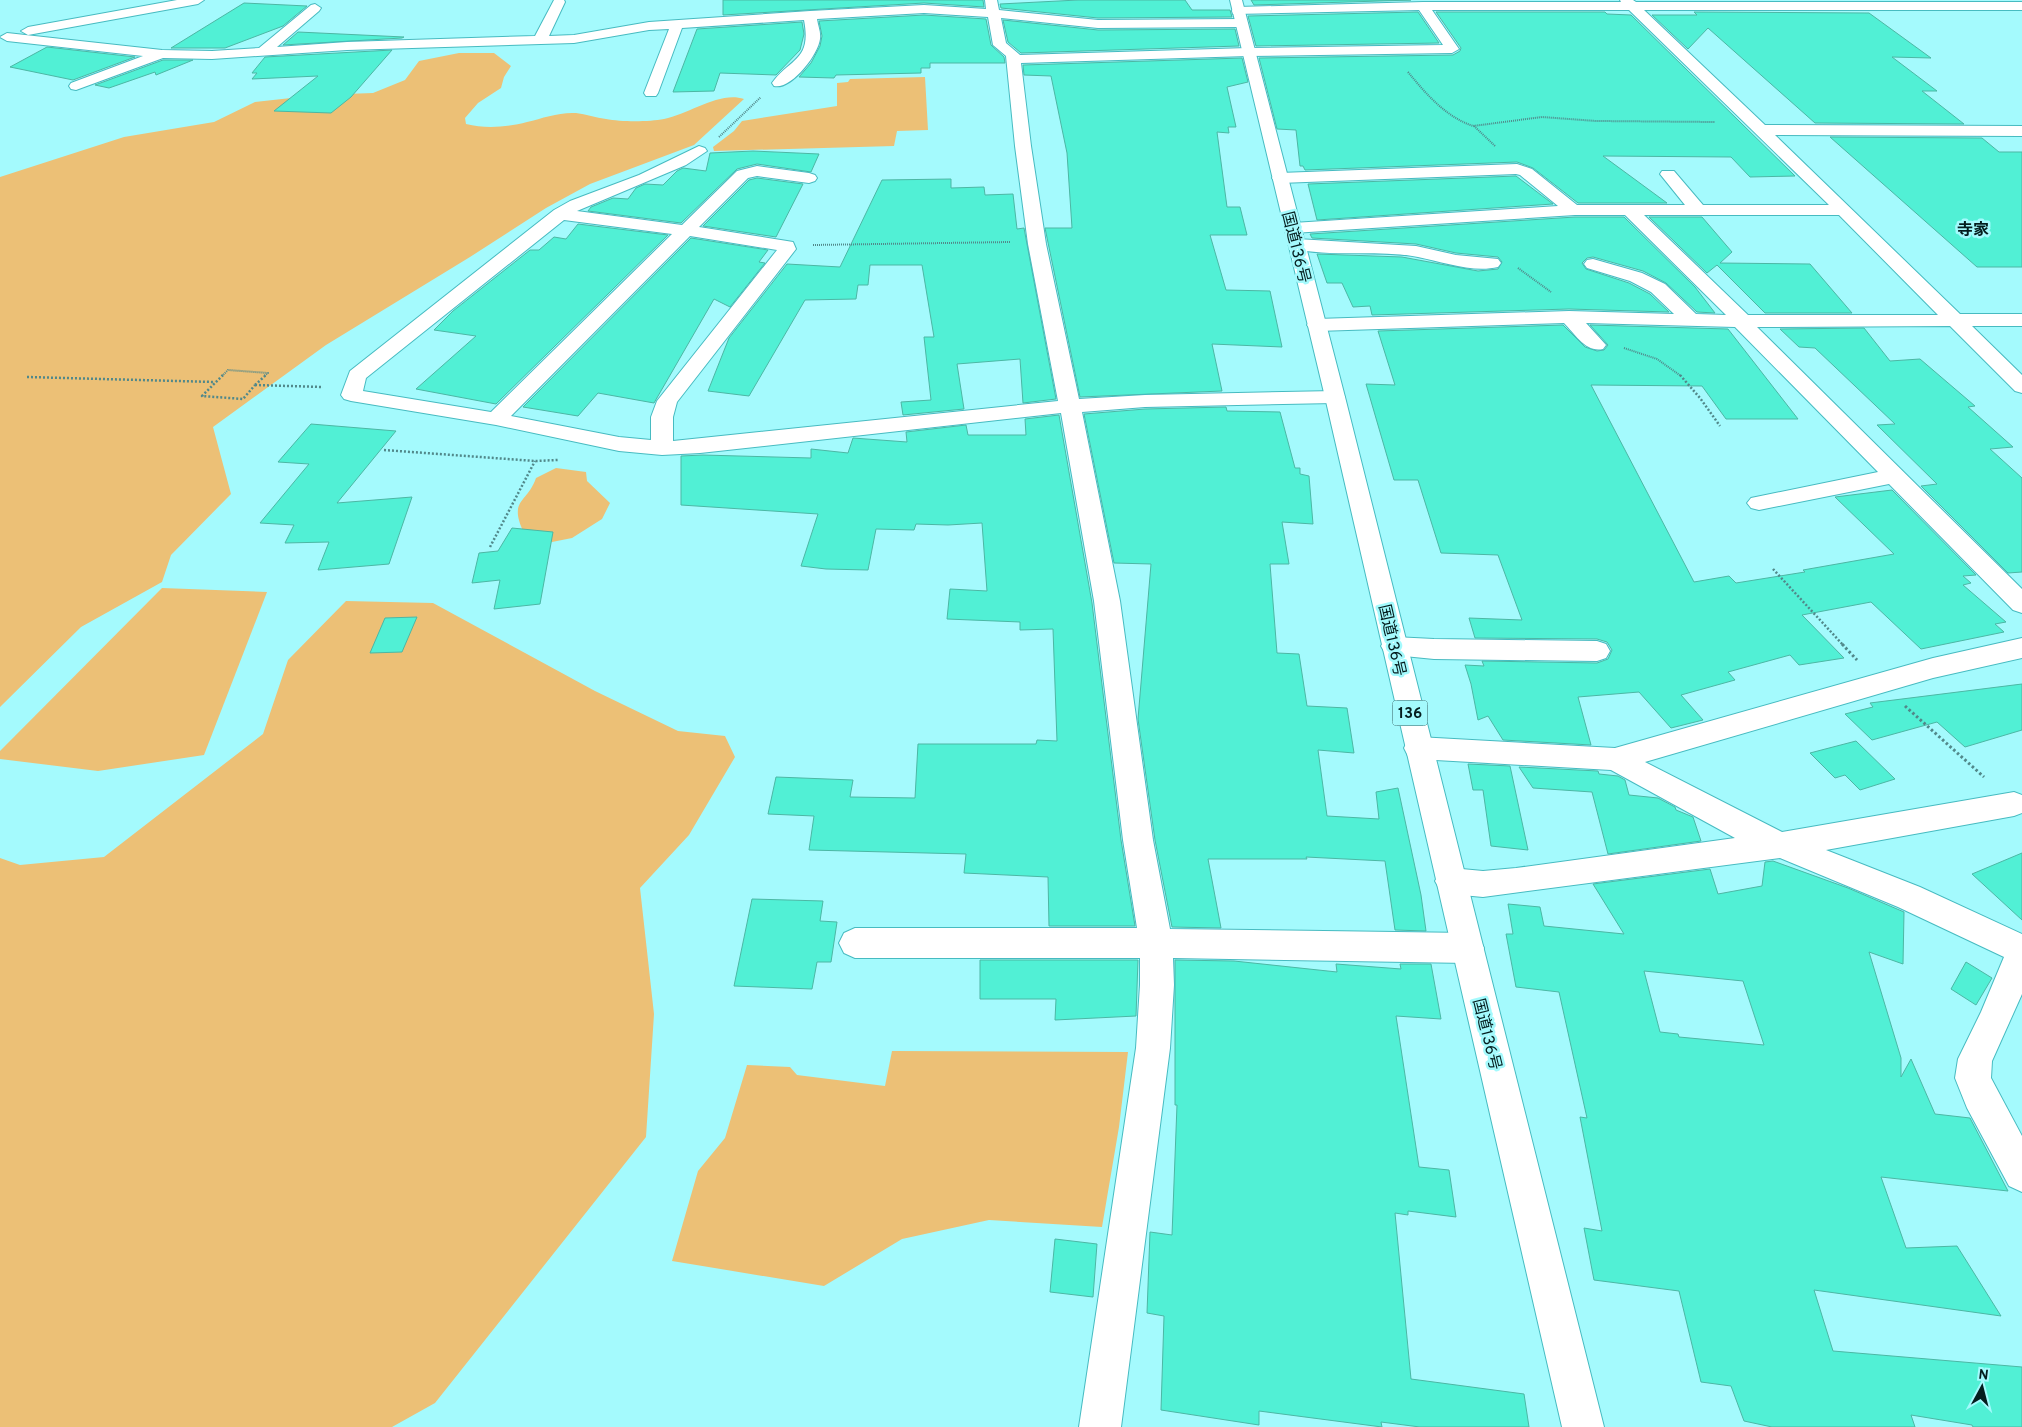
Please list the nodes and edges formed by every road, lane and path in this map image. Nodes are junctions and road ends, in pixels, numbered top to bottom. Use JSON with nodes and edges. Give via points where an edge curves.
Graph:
{"nodes":[{"id":1,"x":198,"y":0,"type":"edge"},
{"id":2,"x":805,"y":0,"type":"edge"},
{"id":3,"x":559,"y":2,"type":"dead end"},
{"id":4,"x":1009,"y":2,"type":"dead end"},
{"id":5,"x":1628,"y":3,"type":"edge"},
{"id":6,"x":991,"y":5,"type":"edge"},
{"id":7,"x":1423,"y":6,"type":"junction"},
{"id":8,"x":2022,"y":6,"type":"edge"},
{"id":9,"x":315,"y":8,"type":"dead end"},
{"id":10,"x":1238,"y":12,"type":"edge"},
{"id":11,"x":808,"y":16,"type":"junction"},
{"id":12,"x":677,"y":24,"type":"junction"},
{"id":13,"x":4,"y":38,"type":"edge"},
{"id":14,"x":540,"y":40,"type":"junction"},
{"id":15,"x":1388,"y":50,"type":"junction"},
{"id":16,"x":262,"y":52,"type":"junction"},
{"id":17,"x":1248,"y":52,"type":"junction"},
{"id":18,"x":163,"y":54,"type":"junction"},
{"id":19,"x":1014,"y":59,"type":"junction"},
{"id":20,"x":780,"y":83,"type":"joint"},
{"id":21,"x":76,"y":86,"type":"dead end"},
{"id":22,"x":651,"y":93,"type":"dead end"},
{"id":23,"x":737,"y":121,"type":"dead end"},
{"id":24,"x":1757,"y":126,"type":"junction"},
{"id":25,"x":2022,"y":131,"type":"edge"},
{"id":26,"x":700,"y":151,"type":"dead end"},
{"id":27,"x":1668,"y":174,"type":"dead end"},
{"id":28,"x":809,"y":178,"type":"dead end"},
{"id":29,"x":1280,"y":178,"type":"junction"},
{"id":30,"x":1573,"y":210,"type":"junction"},
{"id":31,"x":1629,"y":210,"type":"junction"},
{"id":32,"x":1698,"y":210,"type":"junction"},
{"id":33,"x":1844,"y":210,"type":"junction"},
{"id":34,"x":560,"y":214,"type":"junction"},
{"id":35,"x":688,"y":231,"type":"junction"},
{"id":36,"x":1295,"y":236,"type":"junction"},
{"id":37,"x":1037,"y":242,"type":"junction"},
{"id":38,"x":785,"y":245,"type":"junction"},
{"id":39,"x":1492,"y":263,"type":"dead end"},
{"id":40,"x":1593,"y":264,"type":"dead end"},
{"id":41,"x":1514,"y":266,"type":"dead end"},
{"id":42,"x":1569,"y":317,"type":"junction"},
{"id":43,"x":1691,"y":320,"type":"junction"},
{"id":44,"x":1954,"y":320,"type":"junction"},
{"id":45,"x":2022,"y":320,"type":"edge"},
{"id":46,"x":1741,"y":321,"type":"junction"},
{"id":47,"x":1317,"y":325,"type":"junction"},
{"id":48,"x":1596,"y":345,"type":"joint"},
{"id":49,"x":27,"y":377,"type":"dead end"},
{"id":50,"x":216,"y":382,"type":"junction"},
{"id":51,"x":255,"y":386,"type":"junction"},
{"id":52,"x":2022,"y":386,"type":"edge"},
{"id":53,"x":310,"y":387,"type":"dead end"},
{"id":54,"x":1335,"y":397,"type":"junction"},
{"id":55,"x":1070,"y":406,"type":"junction"},
{"id":56,"x":496,"y":419,"type":"junction"},
{"id":57,"x":1720,"y":426,"type":"dead end"},
{"id":58,"x":662,"y":448,"type":"junction"},
{"id":59,"x":384,"y":450,"type":"dead end"},
{"id":60,"x":561,"y":459,"type":"dead end"},
{"id":61,"x":534,"y":461,"type":"junction"},
{"id":62,"x":1894,"y":476,"type":"junction"},
{"id":63,"x":1758,"y":503,"type":"dead end"},
{"id":64,"x":490,"y":547,"type":"dead end"},
{"id":65,"x":2022,"y":604,"type":"edge"},
{"id":66,"x":1394,"y":646,"type":"junction"},
{"id":67,"x":2022,"y":648,"type":"edge"},
{"id":68,"x":1597,"y":651,"type":"dead end"},
{"id":69,"x":1418,"y":748,"type":"junction"},
{"id":70,"x":1615,"y":759,"type":"junction"},
{"id":71,"x":2014,"y":804,"type":"dead end"},
{"id":72,"x":1781,"y":846,"type":"junction"},
{"id":73,"x":1451,"y":881,"type":"junction"},
{"id":74,"x":855,"y":943,"type":"dead end"},
{"id":75,"x":1156,"y":943,"type":"junction"},
{"id":76,"x":1468,"y":948,"type":"junction"},
{"id":77,"x":2022,"y":952,"type":"edge"},
{"id":78,"x":2022,"y":1173,"type":"edge"},
{"id":79,"x":1100,"y":1427,"type":"edge"},
{"id":80,"x":1583,"y":1427,"type":"edge"}],
"edges":[{"from":1,"to":13,"type":"main road"},
{"from":2,"to":11,"type":"main road"},
{"from":3,"to":14,"type":"main road"},
{"from":4,"to":6,"type":"main road"},
{"from":5,"to":7,"type":"main road"},
{"from":5,"to":8,"type":"main road"},
{"from":5,"to":24,"type":"main road"},
{"from":6,"to":10,"type":"main road","via":[[1098,24]]},
{"from":6,"to":11,"type":"main road"},
{"from":6,"to":19,"type":"main road","via":[[1000,45],[1013,54]]},
{"from":7,"to":10,"type":"main road"},
{"from":7,"to":15,"type":"main road","via":[[1452,49]]},
{"from":9,"to":16,"type":"main road"},
{"from":10,"to":17,"type":"main road","name":"国道136号","number":"136"},
{"from":11,"to":12,"type":"main road"},
{"from":11,"to":20,"type":"main road","via":[[813,38],[811,47]]},
{"from":12,"to":14,"type":"main road","via":[[630,28],[591,37]]},
{"from":12,"to":22,"type":"main road"},
{"from":13,"to":18,"type":"main road"},
{"from":14,"to":16,"type":"main road"},
{"from":15,"to":17,"type":"main road"},
{"from":15,"to":24,"type":"path","via":[[1425,93],[1463,124],[1473,126],[1542,117],[1596,122]]},
{"from":16,"to":18,"type":"main road"},
{"from":17,"to":19,"type":"main road"},
{"from":17,"to":29,"type":"main road","name":"国道136号","number":"136"},
{"from":18,"to":21,"type":"main road"},
{"from":19,"to":37,"type":"main road","via":[[1022,146]]},
{"from":20,"to":23,"type":"path","via":[[751,105]]},
{"from":24,"to":25,"type":"main road"},
{"from":24,"to":33,"type":"main road"},
{"from":26,"to":34,"type":"main road"},
{"from":27,"to":32,"type":"main road"},
{"from":28,"to":35,"type":"main road","via":[[757,171],[743,174]]},
{"from":29,"to":30,"type":"main road","via":[[1517,169],[1526,172]]},
{"from":29,"to":36,"type":"main road","name":"国道136号","number":"136"},
{"from":30,"to":31,"type":"main road"},
{"from":30,"to":36,"type":"main road"},
{"from":31,"to":32,"type":"main road"},
{"from":31,"to":46,"type":"main road"},
{"from":32,"to":33,"type":"main road"},
{"from":33,"to":44,"type":"main road"},
{"from":34,"to":35,"type":"main road"},
{"from":34,"to":56,"type":"main road","via":[[357,375],[351,395]]},
{"from":35,"to":38,"type":"main road"},
{"from":35,"to":56,"type":"main road"},
{"from":36,"to":39,"type":"main road"},
{"from":36,"to":47,"type":"main road","name":"国道136号","number":"136"},
{"from":37,"to":38,"type":"path"},
{"from":37,"to":55,"type":"main road"},
{"from":38,"to":58,"type":"main road","via":[[787,249],[667,401],[662,417]]},
{"from":40,"to":43,"type":"main road","via":[[1636,277],[1658,288]]},
{"from":41,"to":42,"type":"path","via":[[1549,290]]},
{"from":42,"to":43,"type":"main road"},
{"from":42,"to":47,"type":"main road"},
{"from":42,"to":48,"type":"main road"},
{"from":43,"to":46,"type":"main road"},
{"from":44,"to":45,"type":"main road"},
{"from":44,"to":46,"type":"main road"},
{"from":44,"to":52,"type":"main road"},
{"from":46,"to":62,"type":"main road"},
{"from":47,"to":54,"type":"main road","name":"国道136号","number":"136"},
{"from":48,"to":57,"type":"path","via":[[1636,350],[1675,369],[1688,380]]},
{"from":49,"to":50,"type":"path"},
{"from":50,"to":51,"type":"path","via":[[228,370],[268,372]]},
{"from":50,"to":51,"type":"path","via":[[202,396],[243,399]]},
{"from":51,"to":53,"type":"path"},
{"from":54,"to":55,"type":"main road"},
{"from":54,"to":66,"type":"main road","name":"国道136号","number":"136"},
{"from":55,"to":58,"type":"main road"},
{"from":55,"to":75,"type":"main road","via":[[1107,601],[1138,840]]},
{"from":56,"to":58,"type":"main road","via":[[619,444]]},
{"from":59,"to":61,"type":"path"},
{"from":60,"to":61,"type":"path"},
{"from":61,"to":64,"type":"path"},
{"from":62,"to":63,"type":"main road"},
{"from":62,"to":65,"type":"main road"},
{"from":66,"to":68,"type":"main road"},
{"from":66,"to":69,"type":"main road","name":"国道136号","number":"136"},
{"from":67,"to":70,"type":"main road","via":[[1933,668]]},
{"from":69,"to":70,"type":"main road"},
{"from":69,"to":73,"type":"main road","name":"国道136号","number":"136"},
{"from":70,"to":72,"type":"main road"},
{"from":71,"to":72,"type":"main road"},
{"from":72,"to":73,"type":"main road","via":[[1516,881],[1483,884]]},
{"from":72,"to":77,"type":"main road","via":[[1909,897]]},
{"from":73,"to":76,"type":"main road","name":"国道136号","number":"136"},
{"from":74,"to":75,"type":"main road"},
{"from":75,"to":76,"type":"main road"},
{"from":75,"to":79,"type":"main road","via":[[1153,1048]]},
{"from":76,"to":80,"type":"main road","name":"国道136号","number":"136"},
{"from":77,"to":78,"type":"main road","via":[[1975,1059],[1973,1078]]}]}
